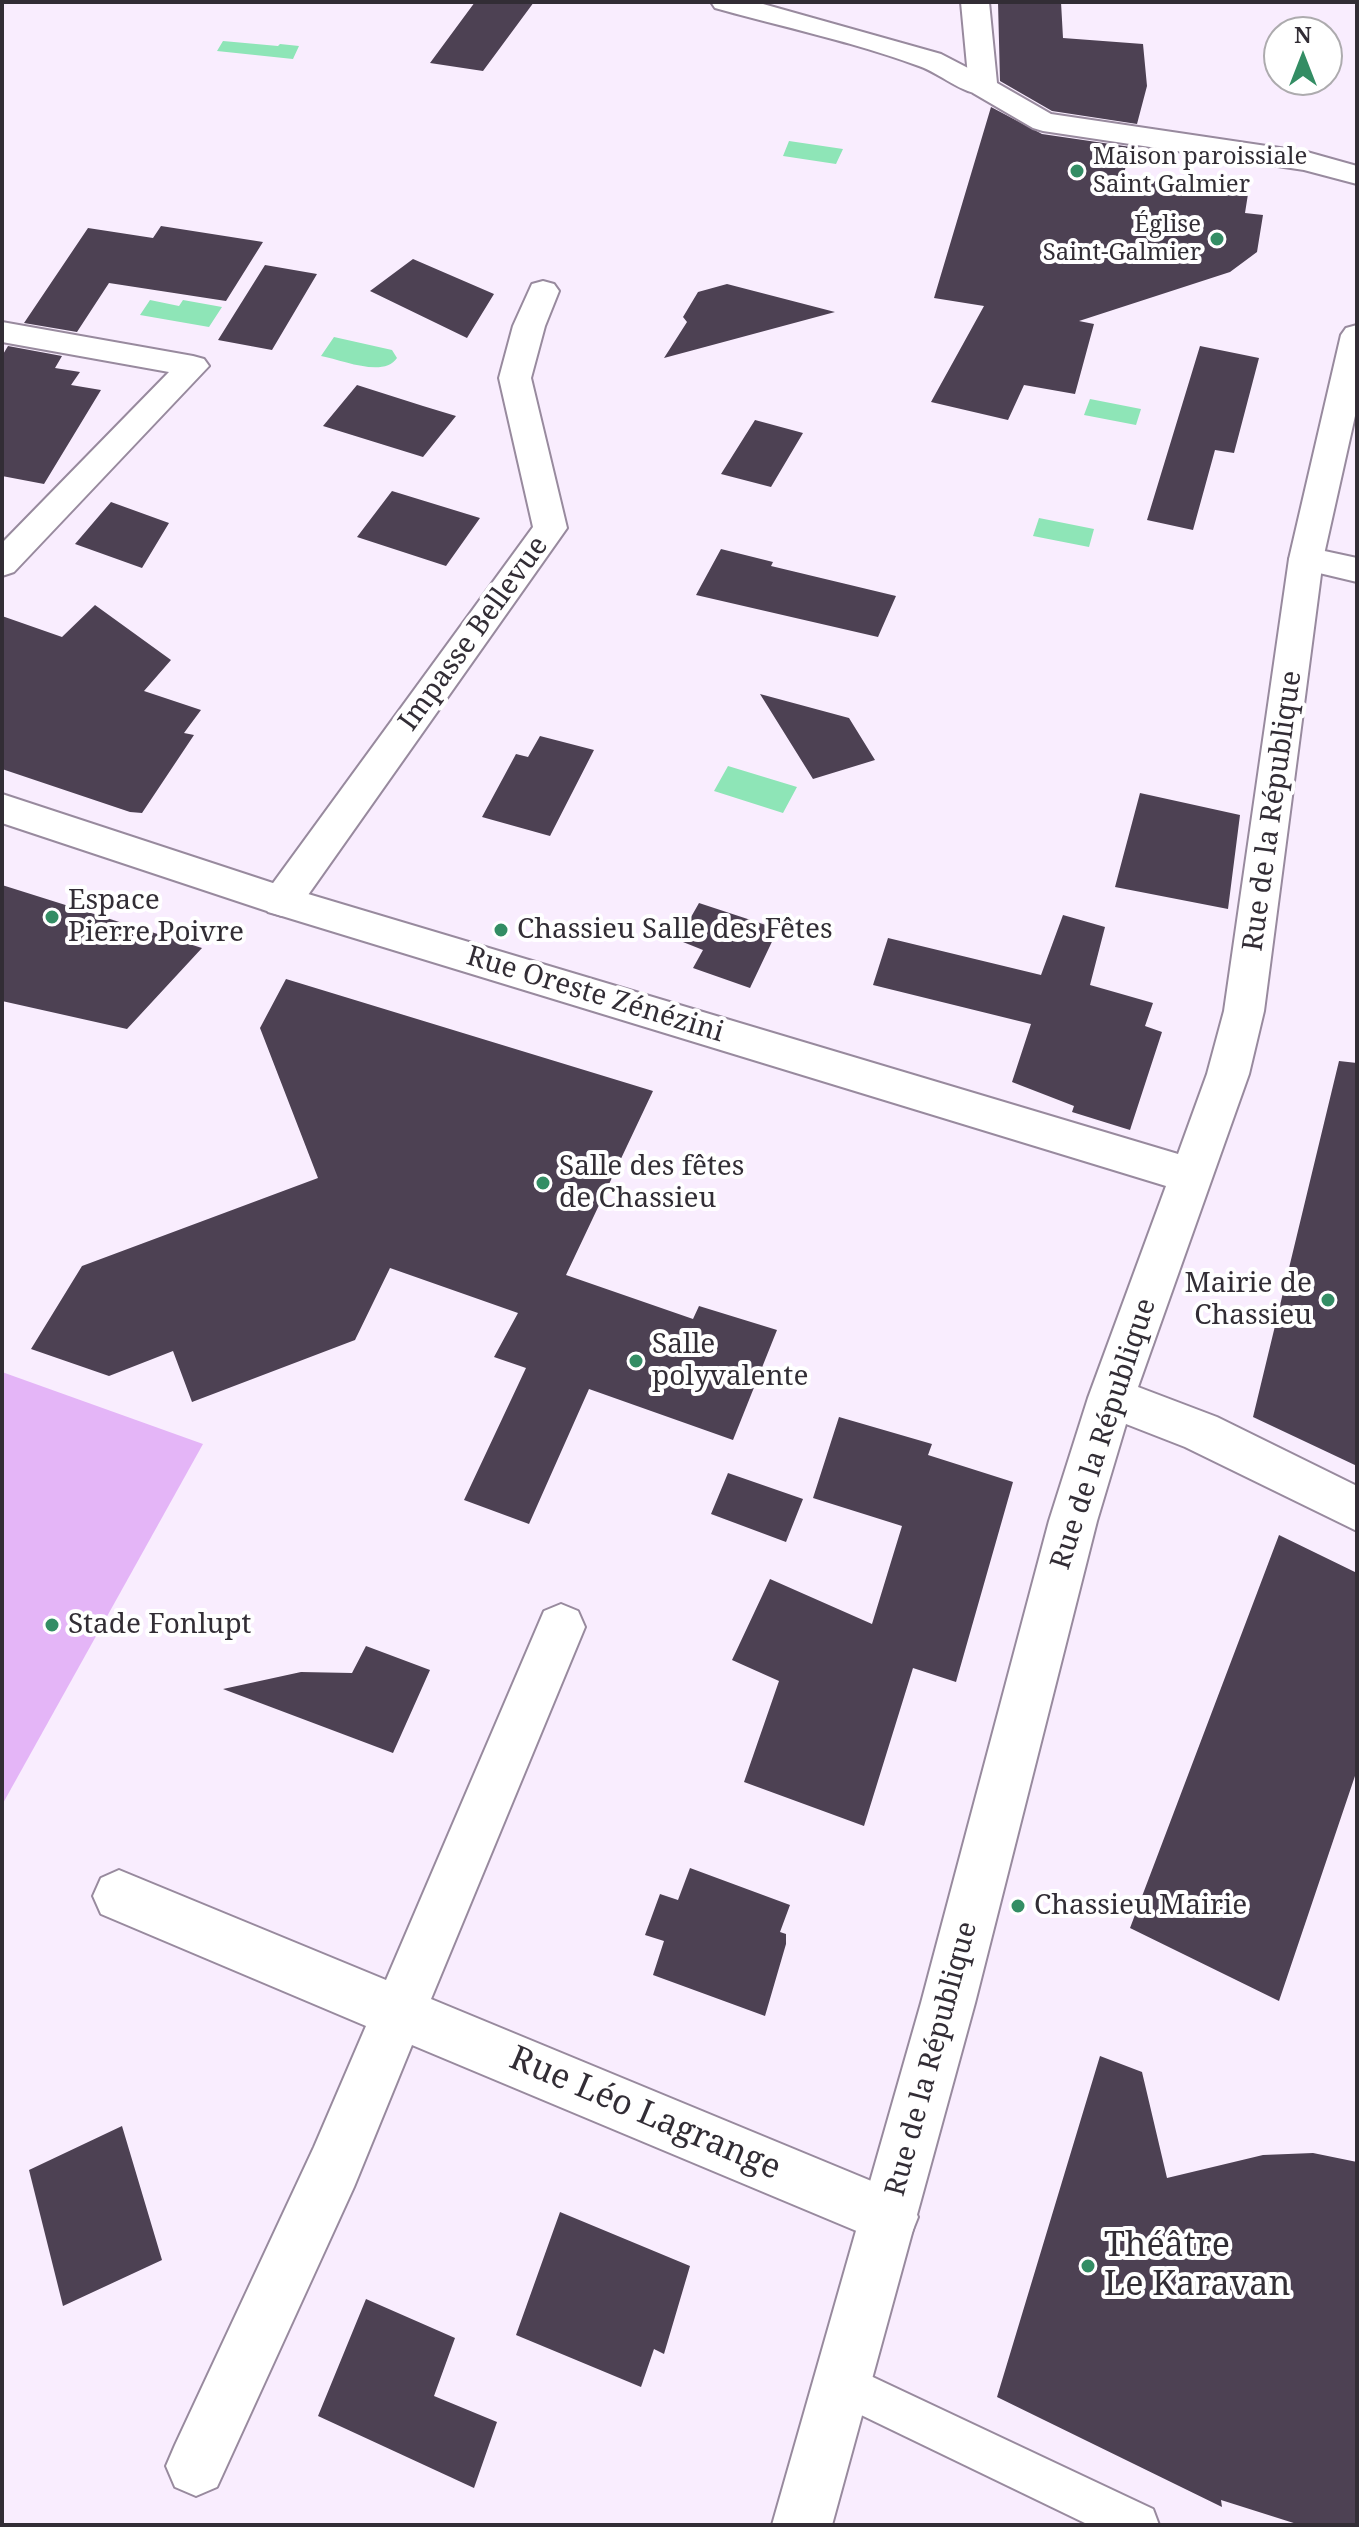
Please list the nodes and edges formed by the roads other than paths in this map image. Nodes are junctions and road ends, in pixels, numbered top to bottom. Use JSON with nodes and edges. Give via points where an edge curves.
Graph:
{"nodes":[{"id":1,"x":725,"y":2,"type":"edge"},
{"id":2,"x":975,"y":2,"type":"edge"},
{"id":3,"x":983,"y":87,"type":"junction"},
{"id":4,"x":1307,"y":161,"type":"junction"},
{"id":5,"x":1357,"y":162,"type":"edge"},
{"id":6,"x":1357,"y":175,"type":"edge"},
{"id":7,"x":543,"y":291,"type":"dead end"},
{"id":8,"x":2,"y":332,"type":"edge"},
{"id":9,"x":1357,"y":335,"type":"edge"},
{"id":10,"x":1306,"y":559,"type":"junction"},
{"id":11,"x":2,"y":564,"type":"edge"},
{"id":12,"x":1357,"y":570,"type":"edge"},
{"id":13,"x":2,"y":808,"type":"edge"},
{"id":14,"x":282,"y":901,"type":"junction"},
{"id":15,"x":1190,"y":1175,"type":"junction"},
{"id":16,"x":1111,"y":1398,"type":"junction"},
{"id":17,"x":1357,"y":1509,"type":"edge"},
{"id":18,"x":561,"y":1627,"type":"dead end"},
{"id":19,"x":119,"y":1896,"type":"dead end"},
{"id":20,"x":400,"y":2011,"type":"junction"},
{"id":21,"x":890,"y":2217,"type":"junction"},
{"id":22,"x":843,"y":2384,"type":"junction"},
{"id":23,"x":196,"y":2466,"type":"dead end"},
{"id":24,"x":802,"y":2525,"type":"edge"},
{"id":25,"x":1137,"y":2525,"type":"edge"}],
"edges":[{"from":1,"to":3,"type":"street","via":[[931,60]]},
{"from":2,"to":3,"type":"street"},
{"from":3,"to":4,"type":"street","via":[[1043,122]]},
{"from":4,"to":5,"type":"street"},
{"from":4,"to":6,"type":"street"},
{"from":7,"to":14,"type":"street","name":"Impasse Bellevue","via":[[515,378],[550,528]]},
{"from":8,"to":11,"type":"street","via":[[193,366]]},
{"from":9,"to":10,"type":"street","name":"Rue de la République"},
{"from":10,"to":12,"type":"street"},
{"from":10,"to":15,"type":"street","name":"Rue de la République","via":[[1244,1011],[1228,1074]]},
{"from":13,"to":14,"type":"street","name":"Rue Oreste Zénézini"},
{"from":14,"to":15,"type":"street","name":"Rue Oreste Zénézini"},
{"from":15,"to":16,"type":"street","name":"Rue de la République"},
{"from":16,"to":17,"type":"street","via":[[1201,1432]]},
{"from":16,"to":21,"type":"street","name":"Rue de la République","via":[[1073,1521]]},
{"from":18,"to":20,"type":"street"},
{"from":19,"to":20,"type":"street","name":"Rue Léo Lagrange"},
{"from":20,"to":21,"type":"street","name":"Rue Léo Lagrange"},
{"from":20,"to":23,"type":"street"},
{"from":21,"to":22,"type":"street","name":"Rue de la République"},
{"from":22,"to":24,"type":"street","name":"Rue de la République"},
{"from":22,"to":25,"type":"lane"}]}
